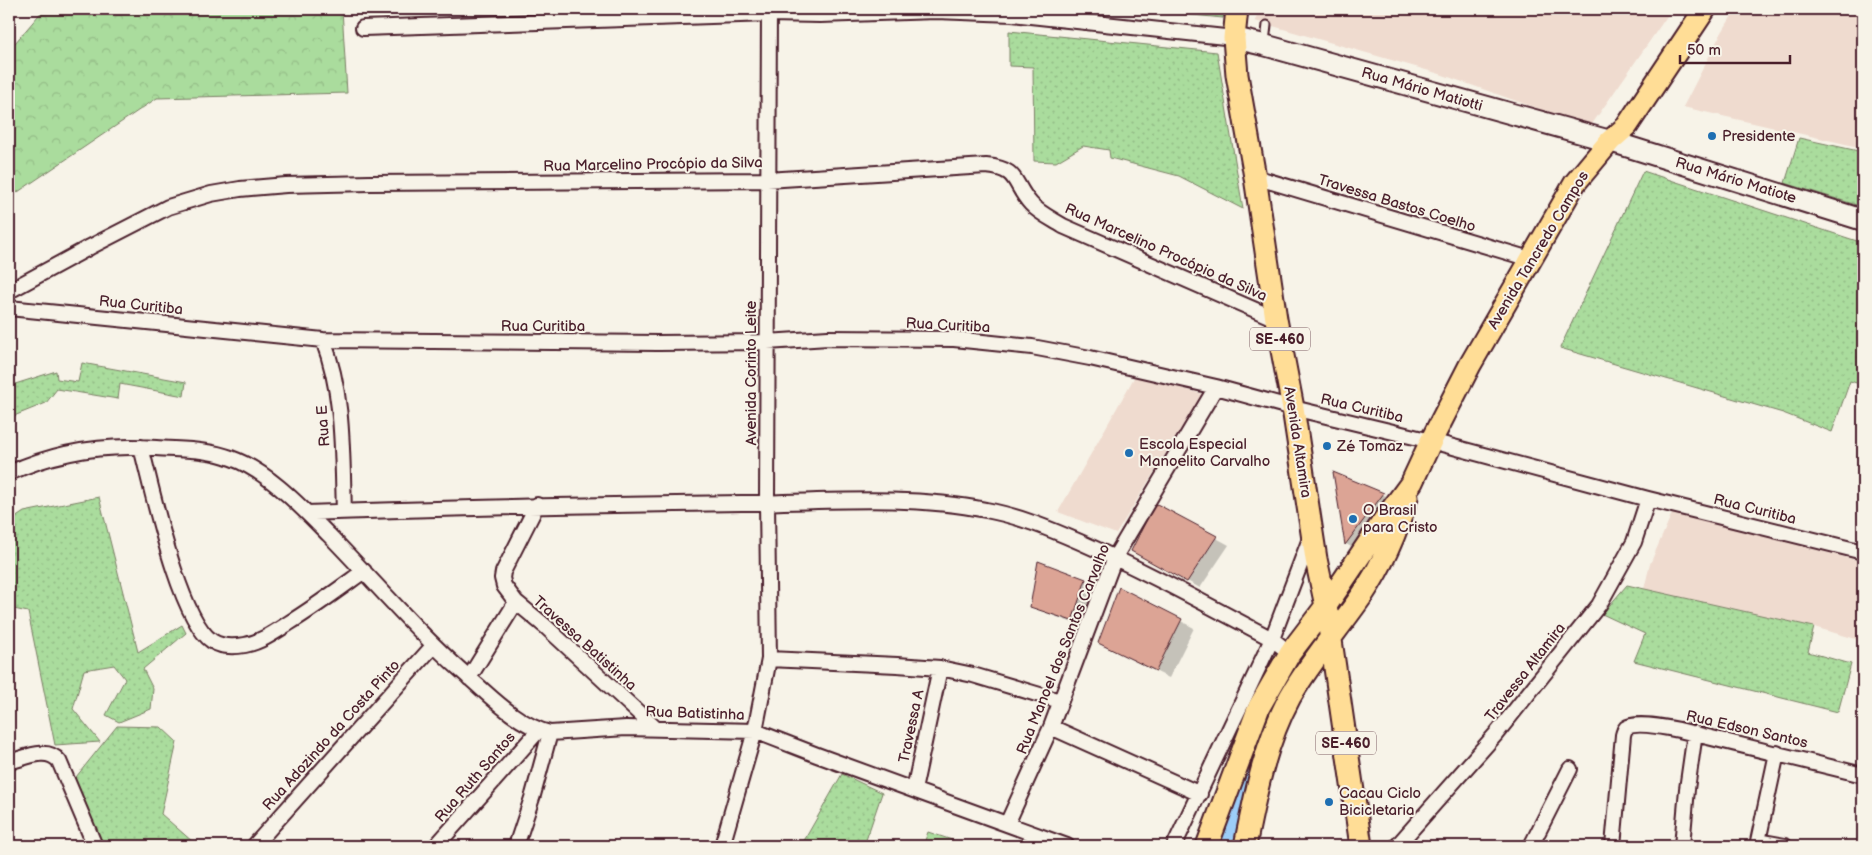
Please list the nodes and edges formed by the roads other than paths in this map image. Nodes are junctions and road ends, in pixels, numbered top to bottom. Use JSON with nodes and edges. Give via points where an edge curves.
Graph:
{"nodes":[{"id":1,"x":1237,"y":9,"type":"edge"},
{"id":2,"x":1705,"y":9,"type":"edge"},
{"id":3,"x":769,"y":12,"type":"edge"},
{"id":4,"x":1268,"y":25,"type":"dead end"},
{"id":5,"x":363,"y":28,"type":"dead end"},
{"id":6,"x":1234,"y":38,"type":"junction"},
{"id":7,"x":1264,"y":45,"type":"junction"},
{"id":8,"x":1610,"y":141,"type":"junction"},
{"id":9,"x":1255,"y":177,"type":"junction"},
{"id":10,"x":767,"y":180,"type":"junction"},
{"id":11,"x":1863,"y":220,"type":"edge"},
{"id":12,"x":1530,"y":259,"type":"junction"},
{"id":13,"x":9,"y":291,"type":"edge"},
{"id":14,"x":9,"y":308,"type":"edge"},
{"id":15,"x":1276,"y":319,"type":"junction"},
{"id":16,"x":323,"y":340,"type":"junction"},
{"id":17,"x":768,"y":342,"type":"junction"},
{"id":18,"x":1216,"y":387,"type":"junction"},
{"id":19,"x":1293,"y":408,"type":"junction"},
{"id":20,"x":1431,"y":440,"type":"junction"},
{"id":21,"x":141,"y":447,"type":"junction"},
{"id":22,"x":9,"y":473,"type":"edge"},
{"id":23,"x":1412,"y":482,"type":"junction"},
{"id":24,"x":1648,"y":499,"type":"junction"},
{"id":25,"x":767,"y":503,"type":"junction"},
{"id":26,"x":537,"y":505,"type":"junction"},
{"id":27,"x":344,"y":512,"type":"junction"},
{"id":28,"x":307,"y":513,"type":"junction"},
{"id":29,"x":1313,"y":531,"type":"junction"},
{"id":30,"x":1863,"y":552,"type":"edge"},
{"id":31,"x":1115,"y":557,"type":"junction"},
{"id":32,"x":364,"y":571,"type":"junction"},
{"id":33,"x":516,"y":602,"type":"junction"},
{"id":34,"x":1326,"y":606,"type":"junction"},
{"id":35,"x":1272,"y":640,"type":"junction"},
{"id":36,"x":1330,"y":640,"type":"junction"},
{"id":37,"x":433,"y":646,"type":"junction"},
{"id":38,"x":1290,"y":653,"type":"junction"},
{"id":39,"x":769,"y":659,"type":"junction"},
{"id":40,"x":940,"y":668,"type":"junction"},
{"id":41,"x":469,"y":678,"type":"junction"},
{"id":42,"x":1060,"y":701,"type":"junction"},
{"id":43,"x":1051,"y":727,"type":"junction"},
{"id":44,"x":654,"y":728,"type":"junction"},
{"id":45,"x":545,"y":731,"type":"junction"},
{"id":46,"x":755,"y":731,"type":"junction"},
{"id":47,"x":1695,"y":733,"type":"junction"},
{"id":48,"x":1777,"y":753,"type":"junction"},
{"id":49,"x":9,"y":762,"type":"edge"},
{"id":50,"x":1570,"y":769,"type":"dead end"},
{"id":51,"x":1863,"y":775,"type":"edge"},
{"id":52,"x":914,"y":790,"type":"junction"},
{"id":53,"x":1200,"y":794,"type":"junction"},
{"id":54,"x":1007,"y":824,"type":"junction"},
{"id":55,"x":1758,"y":843,"type":"edge"},
{"id":56,"x":95,"y":846,"type":"edge"},
{"id":57,"x":254,"y":846,"type":"edge"},
{"id":58,"x":436,"y":846,"type":"edge"},
{"id":59,"x":516,"y":846,"type":"edge"},
{"id":60,"x":722,"y":846,"type":"edge"},
{"id":61,"x":1067,"y":846,"type":"edge"},
{"id":62,"x":1174,"y":846,"type":"edge"},
{"id":63,"x":1207,"y":846,"type":"edge"},
{"id":64,"x":1245,"y":846,"type":"edge"},
{"id":65,"x":1361,"y":846,"type":"edge"},
{"id":66,"x":1397,"y":846,"type":"edge"},
{"id":67,"x":1531,"y":846,"type":"edge"},
{"id":68,"x":1613,"y":846,"type":"edge"},
{"id":69,"x":1682,"y":846,"type":"edge"},
{"id":70,"x":1785,"y":846,"type":"edge"}],
"edges":[{"from":1,"to":6,"type":"main road","number":"SE-460"},
{"from":2,"to":8,"type":"main road","name":"Avenida Tancredo Campos","via":[[1626,126]]},
{"from":3,"to":5,"type":"street"},
{"from":3,"to":6,"type":"street","via":[[820,15],[936,11],[1012,14]]},
{"from":3,"to":10,"type":"street","name":"Avenida Corinto Leite"},
{"from":4,"to":7,"type":"lane"},
{"from":6,"to":7,"type":"main road","name":"Rua Mário Matiotti"},
{"from":6,"to":9,"type":"main road","name":"Avenida Altamira","number":"SE-460","via":[[1237,75]]},
{"from":7,"to":8,"type":"main road","name":"Rua Mário Matiotti"},
{"from":8,"to":11,"type":"main road","name":"Rua Mário Matiote"},
{"from":8,"to":12,"type":"main road","name":"Avenida Tancredo Campos","via":[[1575,183]]},
{"from":9,"to":12,"type":"street","name":"Travessa Bastos Coelho"},
{"from":9,"to":15,"type":"main road","name":"Avenida Altamira","number":"SE-460"},
{"from":10,"to":13,"type":"street","name":"Rua Marcelino Procópio da Silva","via":[[286,185],[240,189],[211,194],[168,208]]},
{"from":10,"to":15,"type":"street","name":"Rua Marcelino Procópio da Silva","via":[[997,167],[1012,175],[1034,207],[1063,226]]},
{"from":10,"to":17,"type":"street","name":"Avenida Corinto Leite"},
{"from":12,"to":20,"type":"main road","name":"Avenida Tancredo Campos"},
{"from":14,"to":16,"type":"street","name":"Rua Curitiba"},
{"from":15,"to":19,"type":"main road","name":"Avenida Altamira","number":"SE-460"},
{"from":16,"to":17,"type":"street","name":"Rua Curitiba"},
{"from":16,"to":27,"type":"street","name":"Rua E","via":[[332,364],[338,404]]},
{"from":17,"to":18,"type":"street","name":"Rua Curitiba","via":[[828,338],[986,342],[1090,358]]},
{"from":17,"to":25,"type":"street","name":"Avenida Corinto Leite"},
{"from":18,"to":19,"type":"street","name":"Rua Curitiba"},
{"from":18,"to":31,"type":"street","name":"Rua Manoel dos Santos Carvalho"},
{"from":19,"to":20,"type":"street","name":"Rua Curitiba"},
{"from":19,"to":29,"type":"main road","name":"Avenida Altamira","number":"SE-460"},
{"from":20,"to":23,"type":"main road","name":"Avenida Tancredo Campos"},
{"from":20,"to":24,"type":"street","name":"Rua Curitiba"},
{"from":21,"to":22,"type":"street","via":[[73,452]]},
{"from":21,"to":28,"type":"street","via":[[232,458],[260,474]]},
{"from":21,"to":32,"type":"street","via":[[178,586],[198,625],[211,641],[235,646],[266,638]]},
{"from":23,"to":34,"type":"main road","name":"Avenida Tancredo Campos"},
{"from":23,"to":36,"type":"main road","name":"Avenida Tancredo Campos","via":[[1399,527],[1388,551]]},
{"from":24,"to":30,"type":"street","name":"Rua Curitiba"},
{"from":24,"to":66,"type":"street","name":"Travessa Altamira","via":[[1634,542],[1599,605],[1496,734]]},
{"from":25,"to":26,"type":"street"},
{"from":25,"to":31,"type":"street","via":[[883,501],[940,503],[986,510],[1049,529]]},
{"from":25,"to":39,"type":"street","name":"Avenida Corinto Leite"},
{"from":26,"to":27,"type":"street"},
{"from":26,"to":33,"type":"street","name":"Travessa Batistinha","via":[[502,575],[504,586]]},
{"from":27,"to":28,"type":"street"},
{"from":28,"to":32,"type":"street"},
{"from":29,"to":34,"type":"main road","name":"Avenida Altamira","number":"SE-460"},
{"from":29,"to":35,"type":"street"},
{"from":31,"to":35,"type":"street"},
{"from":31,"to":42,"type":"street","name":"Rua Manoel dos Santos Carvalho"},
{"from":32,"to":37,"type":"street"},
{"from":33,"to":41,"type":"street","name":"Travessa Batistinha"},
{"from":33,"to":44,"type":"street","name":"Travessa Batistinha"},
{"from":34,"to":36,"type":"main road","name":"Avenida Altamira","number":"SE-460"},
{"from":34,"to":38,"type":"main road","name":"Avenida Tancredo Campos"},
{"from":35,"to":38,"type":"street"},
{"from":35,"to":53,"type":"street"},
{"from":36,"to":64,"type":"main road","name":"Avenida Tancredo Campos","via":[[1289,698],[1277,726],[1257,785]]},
{"from":36,"to":65,"type":"main road","name":"Avenida Altamira","number":"SE-460"},
{"from":37,"to":41,"type":"street"},
{"from":37,"to":57,"type":"street","name":"Rua Adozindo da Costa Pinto"},
{"from":38,"to":63,"type":"main road","name":"Avenida Tancredo Campos","via":[[1259,707]]},
{"from":39,"to":40,"type":"street"},
{"from":39,"to":46,"type":"street","name":"Avenida Corinto Leite"},
{"from":40,"to":42,"type":"street"},
{"from":40,"to":52,"type":"street","name":"Travessa A"},
{"from":41,"to":45,"type":"street","via":[[493,699]]},
{"from":42,"to":43,"type":"street","name":"Rua Manoel dos Santos Carvalho"},
{"from":43,"to":53,"type":"street"},
{"from":43,"to":54,"type":"street","name":"Rua Manoel dos Santos Carvalho"},
{"from":44,"to":45,"type":"street","name":"Rua Batistinha"},
{"from":44,"to":46,"type":"street","name":"Rua Batistinha"},
{"from":45,"to":58,"type":"street","name":"Rua Ruth Santos"},
{"from":45,"to":59,"type":"street","via":[[533,795]]},
{"from":46,"to":52,"type":"street","name":"Rua Batistinha"},
{"from":46,"to":60,"type":"street","name":"Avenida Corinto Leite"},
{"from":47,"to":48,"type":"street","name":"Rua Edson Santos"},
{"from":47,"to":68,"type":"street","name":"Rua Edson Santos","via":[[1628,726],[1624,732]]},
{"from":47,"to":69,"type":"street"},
{"from":48,"to":51,"type":"street","name":"Rua Edson Santos"},
{"from":48,"to":55,"type":"street"},
{"from":49,"to":56,"type":"street","via":[[52,754],[59,761]]},
{"from":50,"to":67,"type":"street"},
{"from":52,"to":54,"type":"street","name":"Rua Batistinha"},
{"from":53,"to":62,"type":"street"},
{"from":54,"to":61,"type":"street","name":"Rua Batistinha"},
{"from":55,"to":70,"type":"street"}]}
